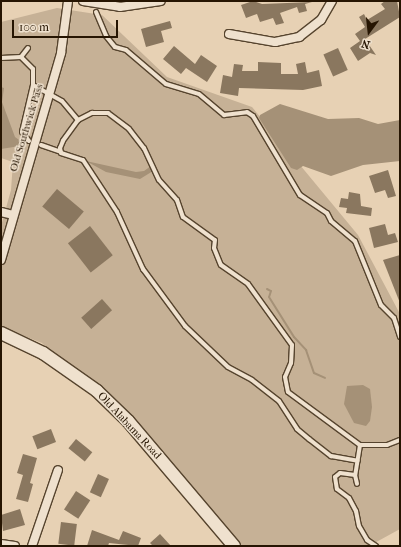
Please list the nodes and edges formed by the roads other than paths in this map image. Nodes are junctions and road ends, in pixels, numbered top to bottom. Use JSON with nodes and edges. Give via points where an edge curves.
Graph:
{"nodes":[{"id":1,"x":68,"y":1,"type":"edge"},
{"id":2,"x":83,"y":1,"type":"edge"},
{"id":3,"x":161,"y":1,"type":"edge"},
{"id":4,"x":332,"y":1,"type":"edge"},
{"id":5,"x":96,"y":12,"type":"dead end"},
{"id":6,"x":229,"y":34,"type":"dead end"},
{"id":7,"x":28,"y":48,"type":"dead end"},
{"id":8,"x":21,"y":57,"type":"junction"},
{"id":9,"x":1,"y":58,"type":"edge"},
{"id":10,"x":33,"y":85,"type":"junction"},
{"id":11,"x":49,"y":93,"type":"junction"},
{"id":12,"x":78,"y":120,"type":"junction"},
{"id":13,"x":29,"y":141,"type":"dead end"},
{"id":14,"x":40,"y":145,"type":"dead end"},
{"id":15,"x":61,"y":153,"type":"junction"},
{"id":16,"x":1,"y":212,"type":"edge"},
{"id":17,"x":13,"y":215,"type":"junction"},
{"id":18,"x":1,"y":260,"type":"edge"},
{"id":19,"x":1,"y":333,"type":"edge"},
{"id":20,"x":400,"y":337,"type":"edge"},
{"id":21,"x":400,"y":440,"type":"edge"},
{"id":22,"x":360,"y":445,"type":"junction"},
{"id":23,"x":358,"y":461,"type":"junction"},
{"id":24,"x":58,"y":470,"type":"dead end"},
{"id":25,"x":354,"y":475,"type":"junction"},
{"id":26,"x":357,"y":484,"type":"dead end"},
{"id":27,"x":1,"y":544,"type":"edge"},
{"id":28,"x":15,"y":546,"type":"edge"},
{"id":29,"x":32,"y":546,"type":"edge"},
{"id":30,"x":234,"y":546,"type":"edge"},
{"id":31,"x":376,"y":546,"type":"edge"}],
"edges":[{"from":1,"to":11,"type":"street","name":"Old Southwick Pass","via":[[61,52]]},
{"from":2,"to":3,"type":"street","via":[[120,7]]},
{"from":4,"to":6,"type":"street","via":[[321,20],[299,37],[275,42]]},
{"from":5,"to":20,"type":"lane","via":[[106,36],[114,47],[126,50],[166,84],[199,94],[224,115],[247,112],[253,116],[300,195],[327,213],[331,221],[355,241],[381,305],[394,318]]},
{"from":7,"to":8,"type":"lane"},
{"from":8,"to":9,"type":"lane"},
{"from":8,"to":10,"type":"lane","via":[[32,69]]},
{"from":10,"to":11,"type":"lane"},
{"from":10,"to":13,"type":"lane","via":[[22,132]]},
{"from":11,"to":12,"type":"lane","via":[[62,101]]},
{"from":11,"to":17,"type":"street","name":"Old Southwick Pass"},
{"from":12,"to":15,"type":"lane","via":[[63,141]]},
{"from":12,"to":22,"type":"lane","via":[[92,113],[114,117],[129,129],[151,161],[155,173],[177,200],[183,217],[215,240],[216,256],[222,265],[248,284],[292,345],[291,363],[285,377],[288,392]]},
{"from":14,"to":15,"type":"lane"},
{"from":15,"to":23,"type":"lane","via":[[83,160],[89,168],[117,212],[143,269],[185,326],[228,367],[252,380],[279,402],[297,429],[309,439],[331,456]]},
{"from":16,"to":17,"type":"street"},
{"from":17,"to":18,"type":"street","name":"Old Southwick Pass"},
{"from":19,"to":30,"type":"main road","name":"Old Alabama Road","via":[[43,353],[97,391],[128,421]]},
{"from":21,"to":22,"type":"lane","via":[[387,445]]},
{"from":22,"to":23,"type":"lane"},
{"from":23,"to":25,"type":"lane"},
{"from":24,"to":29,"type":"street"},
{"from":25,"to":26,"type":"lane"},
{"from":25,"to":31,"type":"lane","via":[[340,473],[335,477],[337,489],[349,498],[356,511],[359,526],[367,540]]},
{"from":27,"to":28,"type":"street"}]}
